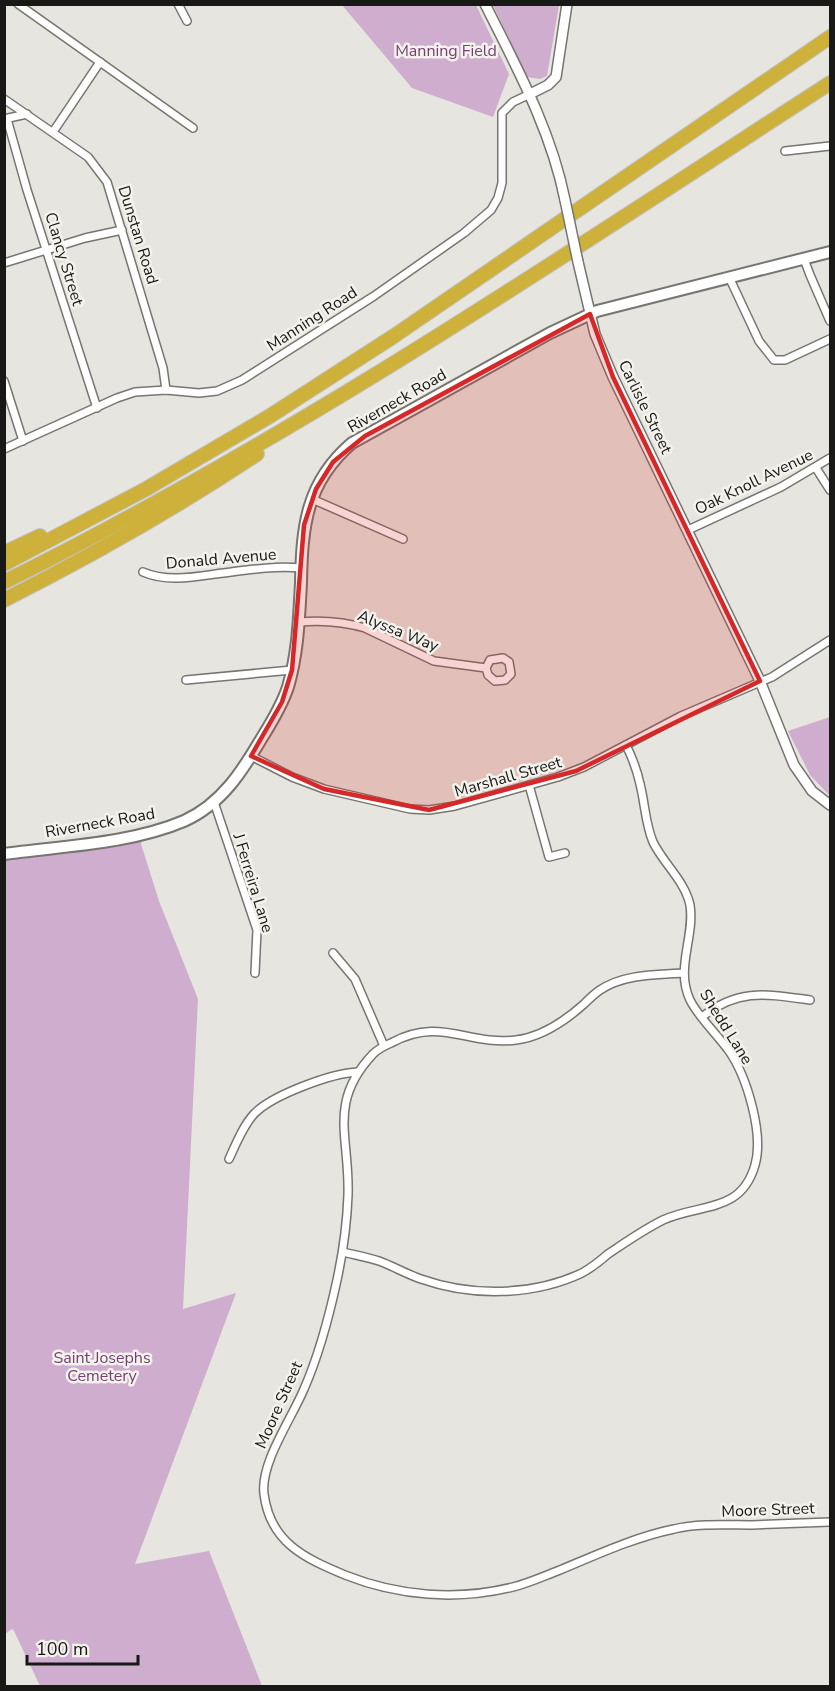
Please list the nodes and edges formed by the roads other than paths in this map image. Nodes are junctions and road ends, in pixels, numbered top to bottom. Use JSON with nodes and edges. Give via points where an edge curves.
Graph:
{"nodes":[{"id":1,"x":18,"y":4,"type":"edge"},
{"id":2,"x":178,"y":4,"type":"edge"},
{"id":3,"x":485,"y":4,"type":"edge"},
{"id":4,"x":567,"y":4,"type":"edge"},
{"id":5,"x":187,"y":21,"type":"dead end"},
{"id":6,"x":831,"y":37,"type":"edge"},
{"id":7,"x":100,"y":62,"type":"junction"},
{"id":8,"x":831,"y":83,"type":"edge"},
{"id":9,"x":530,"y":94,"type":"junction"},
{"id":10,"x":4,"y":99,"type":"edge"},
{"id":11,"x":27,"y":114,"type":"junction"},
{"id":12,"x":6,"y":119,"type":"edge"},
{"id":13,"x":193,"y":128,"type":"dead end"},
{"id":14,"x":53,"y":132,"type":"junction"},
{"id":15,"x":831,"y":146,"type":"edge"},
{"id":16,"x":785,"y":151,"type":"dead end"},
{"id":17,"x":123,"y":230,"type":"junction"},
{"id":18,"x":48,"y":249,"type":"junction"},
{"id":19,"x":831,"y":252,"type":"edge"},
{"id":20,"x":804,"y":259,"type":"junction"},
{"id":21,"x":4,"y":263,"type":"edge"},
{"id":22,"x":729,"y":277,"type":"junction"},
{"id":23,"x":590,"y":314,"type":"junction"},
{"id":24,"x":831,"y":321,"type":"edge"},
{"id":25,"x":831,"y":339,"type":"edge"},
{"id":26,"x":376,"y":375,"type":"junction"},
{"id":27,"x":4,"y":381,"type":"edge"},
{"id":28,"x":166,"y":390,"type":"junction"},
{"id":29,"x":97,"y":408,"type":"junction"},
{"id":30,"x":23,"y":441,"type":"junction"},
{"id":31,"x":4,"y":449,"type":"edge"},
{"id":32,"x":831,"y":458,"type":"edge"},
{"id":33,"x":816,"y":468,"type":"junction"},
{"id":34,"x":146,"y":489,"type":"junction"},
{"id":35,"x":831,"y":490,"type":"edge"},
{"id":36,"x":312,"y":499,"type":"junction"},
{"id":37,"x":688,"y":530,"type":"junction"},
{"id":38,"x":403,"y":539,"type":"dead end"},
{"id":39,"x":4,"y":553,"type":"edge"},
{"id":40,"x":4,"y":564,"type":"edge"},
{"id":41,"x":301,"y":568,"type":"junction"},
{"id":42,"x":143,"y":572,"type":"dead end"},
{"id":43,"x":4,"y":582,"type":"edge"},
{"id":44,"x":4,"y":600,"type":"edge"},
{"id":45,"x":299,"y":622,"type":"junction"},
{"id":46,"x":831,"y":640,"type":"edge"},
{"id":47,"x":486,"y":668,"type":"dead end"},
{"id":48,"x":292,"y":670,"type":"junction"},
{"id":49,"x":186,"y":680,"type":"dead end"},
{"id":50,"x":760,"y":681,"type":"junction"},
{"id":51,"x":626,"y":745,"type":"junction"},
{"id":52,"x":251,"y":756,"type":"junction"},
{"id":53,"x":529,"y":785,"type":"junction"},
{"id":54,"x":214,"y":802,"type":"junction"},
{"id":55,"x":831,"y":805,"type":"edge"},
{"id":56,"x":565,"y":853,"type":"dead end"},
{"id":57,"x":4,"y":854,"type":"edge"},
{"id":58,"x":333,"y":953,"type":"dead end"},
{"id":59,"x":255,"y":973,"type":"dead end"},
{"id":60,"x":683,"y":973,"type":"junction"},
{"id":61,"x":810,"y":1000,"type":"dead end"},
{"id":62,"x":702,"y":1017,"type":"junction"},
{"id":63,"x":384,"y":1046,"type":"junction"},
{"id":64,"x":358,"y":1072,"type":"junction"},
{"id":65,"x":229,"y":1159,"type":"dead end"},
{"id":66,"x":343,"y":1252,"type":"junction"},
{"id":67,"x":831,"y":1522,"type":"edge"}],
"edges":[{"from":1,"to":7,"type":"street"},
{"from":2,"to":5,"type":"street"},
{"from":3,"to":9,"type":"street","name":"Carlisle Street"},
{"from":4,"to":9,"type":"street","via":[[556,76]]},
{"from":6,"to":34,"type":"highway","via":[[394,336]]},
{"from":7,"to":13,"type":"street"},
{"from":7,"to":14,"type":"street"},
{"from":8,"to":26,"type":"highway"},
{"from":9,"to":23,"type":"street","name":"Carlisle Street","bridge":true,"via":[[551,144]]},
{"from":9,"to":28,"type":"street","name":"Manning Road","via":[[502,113],[502,183],[491,210],[479,222],[374,296],[242,380],[217,391]]},
{"from":10,"to":11,"type":"street","name":"Dunstan Road"},
{"from":11,"to":12,"type":"street"},
{"from":11,"to":14,"type":"street","name":"Dunstan Road"},
{"from":12,"to":18,"type":"street","name":"Clancy Street"},
{"from":14,"to":17,"type":"street","name":"Dunstan Road","via":[[99,168]]},
{"from":15,"to":16,"type":"street"},
{"from":17,"to":18,"type":"street"},
{"from":17,"to":28,"type":"street","name":"Dunstan Road"},
{"from":18,"to":21,"type":"street"},
{"from":18,"to":29,"type":"street","name":"Clancy Street"},
{"from":19,"to":20,"type":"main road","name":"Riverneck Road"},
{"from":20,"to":22,"type":"main road","name":"Riverneck Road"},
{"from":20,"to":24,"type":"street"},
{"from":22,"to":23,"type":"main road","name":"Riverneck Road"},
{"from":22,"to":25,"type":"street","via":[[759,341],[774,360],[785,360]]},
{"from":23,"to":36,"type":"main road","name":"Riverneck Road","via":[[352,443],[326,471]]},
{"from":23,"to":37,"type":"street","name":"Carlisle Street","via":[[613,377]]},
{"from":26,"to":43,"type":"highway","via":[[124,520]]},
{"from":26,"to":44,"type":"highway","via":[[183,502]]},
{"from":27,"to":30,"type":"street"},
{"from":28,"to":29,"type":"street","name":"Manning Road","via":[[135,392]]},
{"from":29,"to":30,"type":"street","name":"Manning Road"},
{"from":30,"to":31,"type":"street","name":"Manning Road"},
{"from":32,"to":33,"type":"street","name":"Oak Knoll Avenue"},
{"from":33,"to":35,"type":"street"},
{"from":33,"to":37,"type":"street","name":"Oak Knoll Avenue"},
{"from":34,"to":39,"type":"highway"},
{"from":34,"to":40,"type":"highway"},
{"from":36,"to":38,"type":"street"},
{"from":36,"to":41,"type":"main road","name":"Riverneck Road","via":[[302,536]]},
{"from":37,"to":50,"type":"street","name":"Carlisle Street"},
{"from":41,"to":42,"type":"street","name":"Donald Avenue","via":[[271,567],[171,578]]},
{"from":41,"to":45,"type":"main road","name":"Riverneck Road"},
{"from":45,"to":47,"type":"street","name":"Alyssa Way","via":[[356,626],[434,661]]},
{"from":45,"to":48,"type":"main road","name":"Riverneck Road"},
{"from":46,"to":50,"type":"street","name":"Marshall Street"},
{"from":48,"to":49,"type":"street"},
{"from":48,"to":52,"type":"main road","name":"Riverneck Road","via":[[282,702]]},
{"from":50,"to":51,"type":"street","name":"Marshall Street"},
{"from":50,"to":55,"type":"street","name":"Carlisle Street","via":[[800,775],[812,791]]},
{"from":51,"to":53,"type":"street","name":"Marshall Street","via":[[576,771]]},
{"from":51,"to":60,"type":"street","name":"Shedd Lane","via":[[653,841],[690,904]]},
{"from":52,"to":53,"type":"street","name":"Marshall Street","via":[[313,786],[419,810],[455,807]]},
{"from":52,"to":54,"type":"main road","name":"Riverneck Road"},
{"from":53,"to":56,"type":"street","via":[[549,857]]},
{"from":54,"to":57,"type":"main road","name":"Riverneck Road","via":[[182,822],[146,833]]},
{"from":54,"to":59,"type":"street","name":"J Ferreira Lane","via":[[257,930]]},
{"from":58,"to":63,"type":"street","via":[[355,979]]},
{"from":60,"to":62,"type":"street","name":"Shedd Lane","via":[[690,1000]]},
{"from":60,"to":63,"type":"street","name":"Moore Street","via":[[617,981],[598,991],[560,1024],[517,1040],[488,1041],[429,1030],[402,1036]]},
{"from":61,"to":62,"type":"street","via":[[769,994],[743,996],[718,1004]]},
{"from":62,"to":66,"type":"street","name":"Shedd Lane","via":[[730,1053],[745,1083],[757,1138],[756,1164],[744,1188],[727,1203],[664,1220],[585,1271],[532,1289],[464,1290],[422,1280]]},
{"from":63,"to":64,"type":"street","name":"Moore Street"},
{"from":64,"to":65,"type":"street","via":[[315,1082],[266,1104],[253,1114]]},
{"from":64,"to":66,"type":"street","name":"Moore Street","via":[[346,1095],[343,1119],[348,1193]]},
{"from":66,"to":67,"type":"street","name":"Moore Street","via":[[324,1333],[305,1387],[269,1459],[263,1491],[270,1520],[282,1539],[305,1556],[381,1587],[419,1594],[467,1595],[513,1587],[673,1529]]}]}
